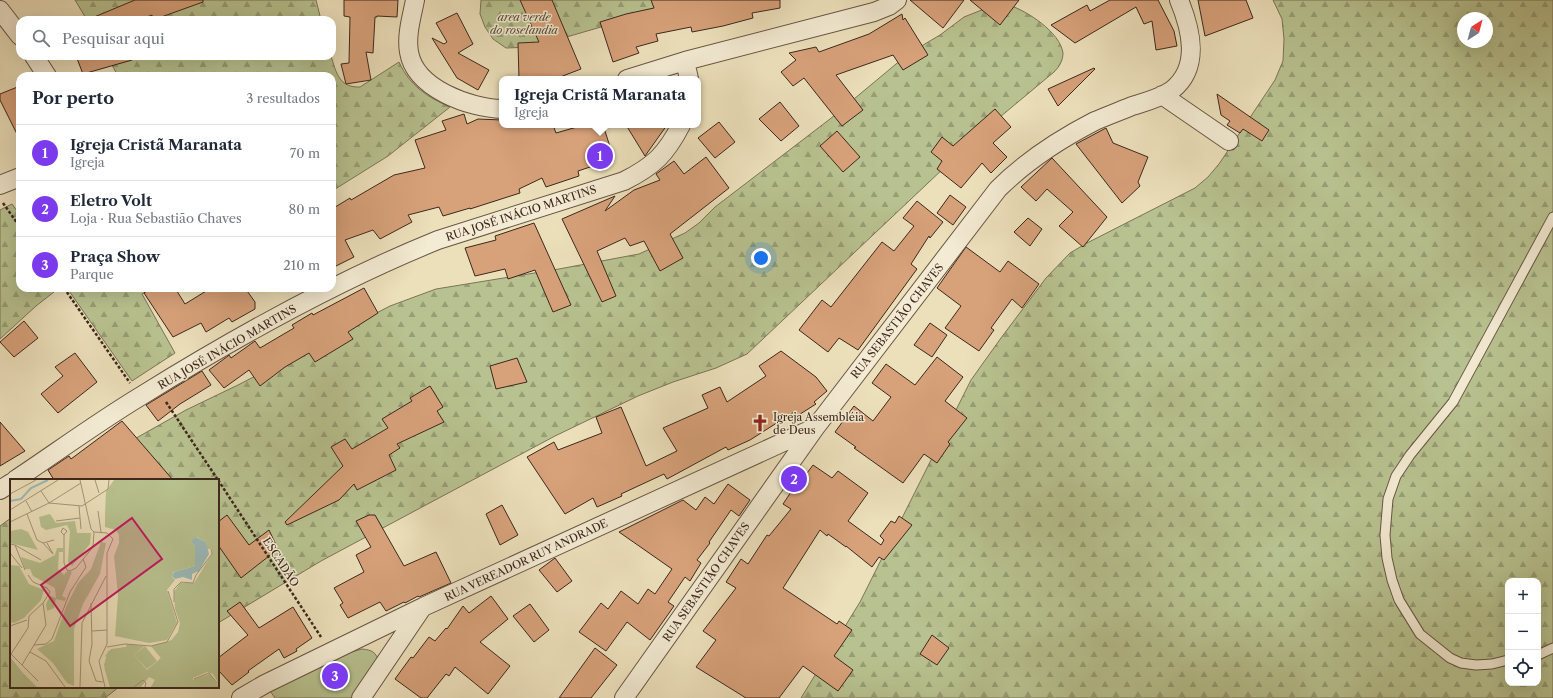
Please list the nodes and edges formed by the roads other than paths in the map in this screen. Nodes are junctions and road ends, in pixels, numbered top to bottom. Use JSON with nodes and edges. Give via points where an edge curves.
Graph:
{"nodes":[{"id":1,"x":415,"y":0,"type":"edge"},
{"id":2,"x":897,"y":0,"type":"edge"},
{"id":3,"x":1179,"y":0,"type":"edge"},
{"id":4,"x":0,"y":10,"type":"edge"},
{"id":5,"x":16,"y":31,"type":"edge"},
{"id":6,"x":37,"y":60,"type":"edge"},
{"id":7,"x":685,"y":61,"type":"junction"},
{"id":8,"x":44,"y":72,"type":"edge"},
{"id":9,"x":637,"y":76,"type":"edge"},
{"id":10,"x":688,"y":76,"type":"edge"},
{"id":11,"x":1162,"y":95,"type":"junction"},
{"id":12,"x":499,"y":109,"type":"edge"},
{"id":13,"x":679,"y":128,"type":"edge"},
{"id":14,"x":1229,"y":141,"type":"dead end"},
{"id":15,"x":16,"y":178,"type":"edge"},
{"id":16,"x":0,"y":185,"type":"edge"},
{"id":17,"x":1553,"y":217,"type":"edge"},
{"id":18,"x":336,"y":287,"type":"edge"},
{"id":19,"x":327,"y":292,"type":"edge"},
{"id":20,"x":815,"y":428,"type":"junction"},
{"id":21,"x":16,"y":479,"type":"edge"},
{"id":22,"x":10,"y":484,"type":"edge"},
{"id":23,"x":0,"y":490,"type":"edge"},
{"id":24,"x":423,"y":608,"type":"junction"},
{"id":25,"x":1553,"y":648,"type":"edge"},
{"id":26,"x":1541,"y":654,"type":"edge"},
{"id":27,"x":1505,"y":661,"type":"edge"},
{"id":28,"x":241,"y":698,"type":"edge"},
{"id":29,"x":362,"y":698,"type":"edge"},
{"id":30,"x":624,"y":698,"type":"edge"}],
"edges":[{"from":1,"to":12,"type":"street","via":[[408,51],[420,75],[442,92],[461,101]]},
{"from":2,"to":7,"type":"street","via":[[874,12]]},
{"from":3,"to":11,"type":"street","name":"RUA SEBASTIÃO CHAVES","via":[[1191,42],[1191,57],[1181,80]]},
{"from":4,"to":5,"type":"street"},
{"from":6,"to":8,"type":"street"},
{"from":7,"to":9,"type":"street"},
{"from":7,"to":10,"type":"street"},
{"from":11,"to":14,"type":"street"},
{"from":11,"to":20,"type":"street","name":"RUA SEBASTIÃO CHAVES","via":[[1073,133],[1032,159],[1009,179]]},
{"from":13,"to":18,"type":"street","name":"RUA JOSÉ INÁCIO MARTINS","via":[[657,160],[642,172],[624,181],[438,240]]},
{"from":15,"to":16,"type":"street"},
{"from":17,"to":27,"type":"lane","via":[[1453,402],[1410,455],[1396,476],[1388,499],[1385,535],[1392,580],[1399,600],[1420,634],[1450,658],[1462,663],[1476,666]]},
{"from":19,"to":21,"type":"street","name":"RUA JOSÉ INÁCIO MARTINS","via":[[221,347],[140,396]]},
{"from":20,"to":24,"type":"street","name":"RUA VEREADOR RUY ANDRADE"},
{"from":20,"to":30,"type":"street","name":"RUA SEBASTIÃO CHAVES"},
{"from":22,"to":23,"type":"street"},
{"from":24,"to":28,"type":"street","name":"RUA VEREADOR RUY ANDRADE"},
{"from":24,"to":29,"type":"street"},
{"from":25,"to":26,"type":"lane"}]}
